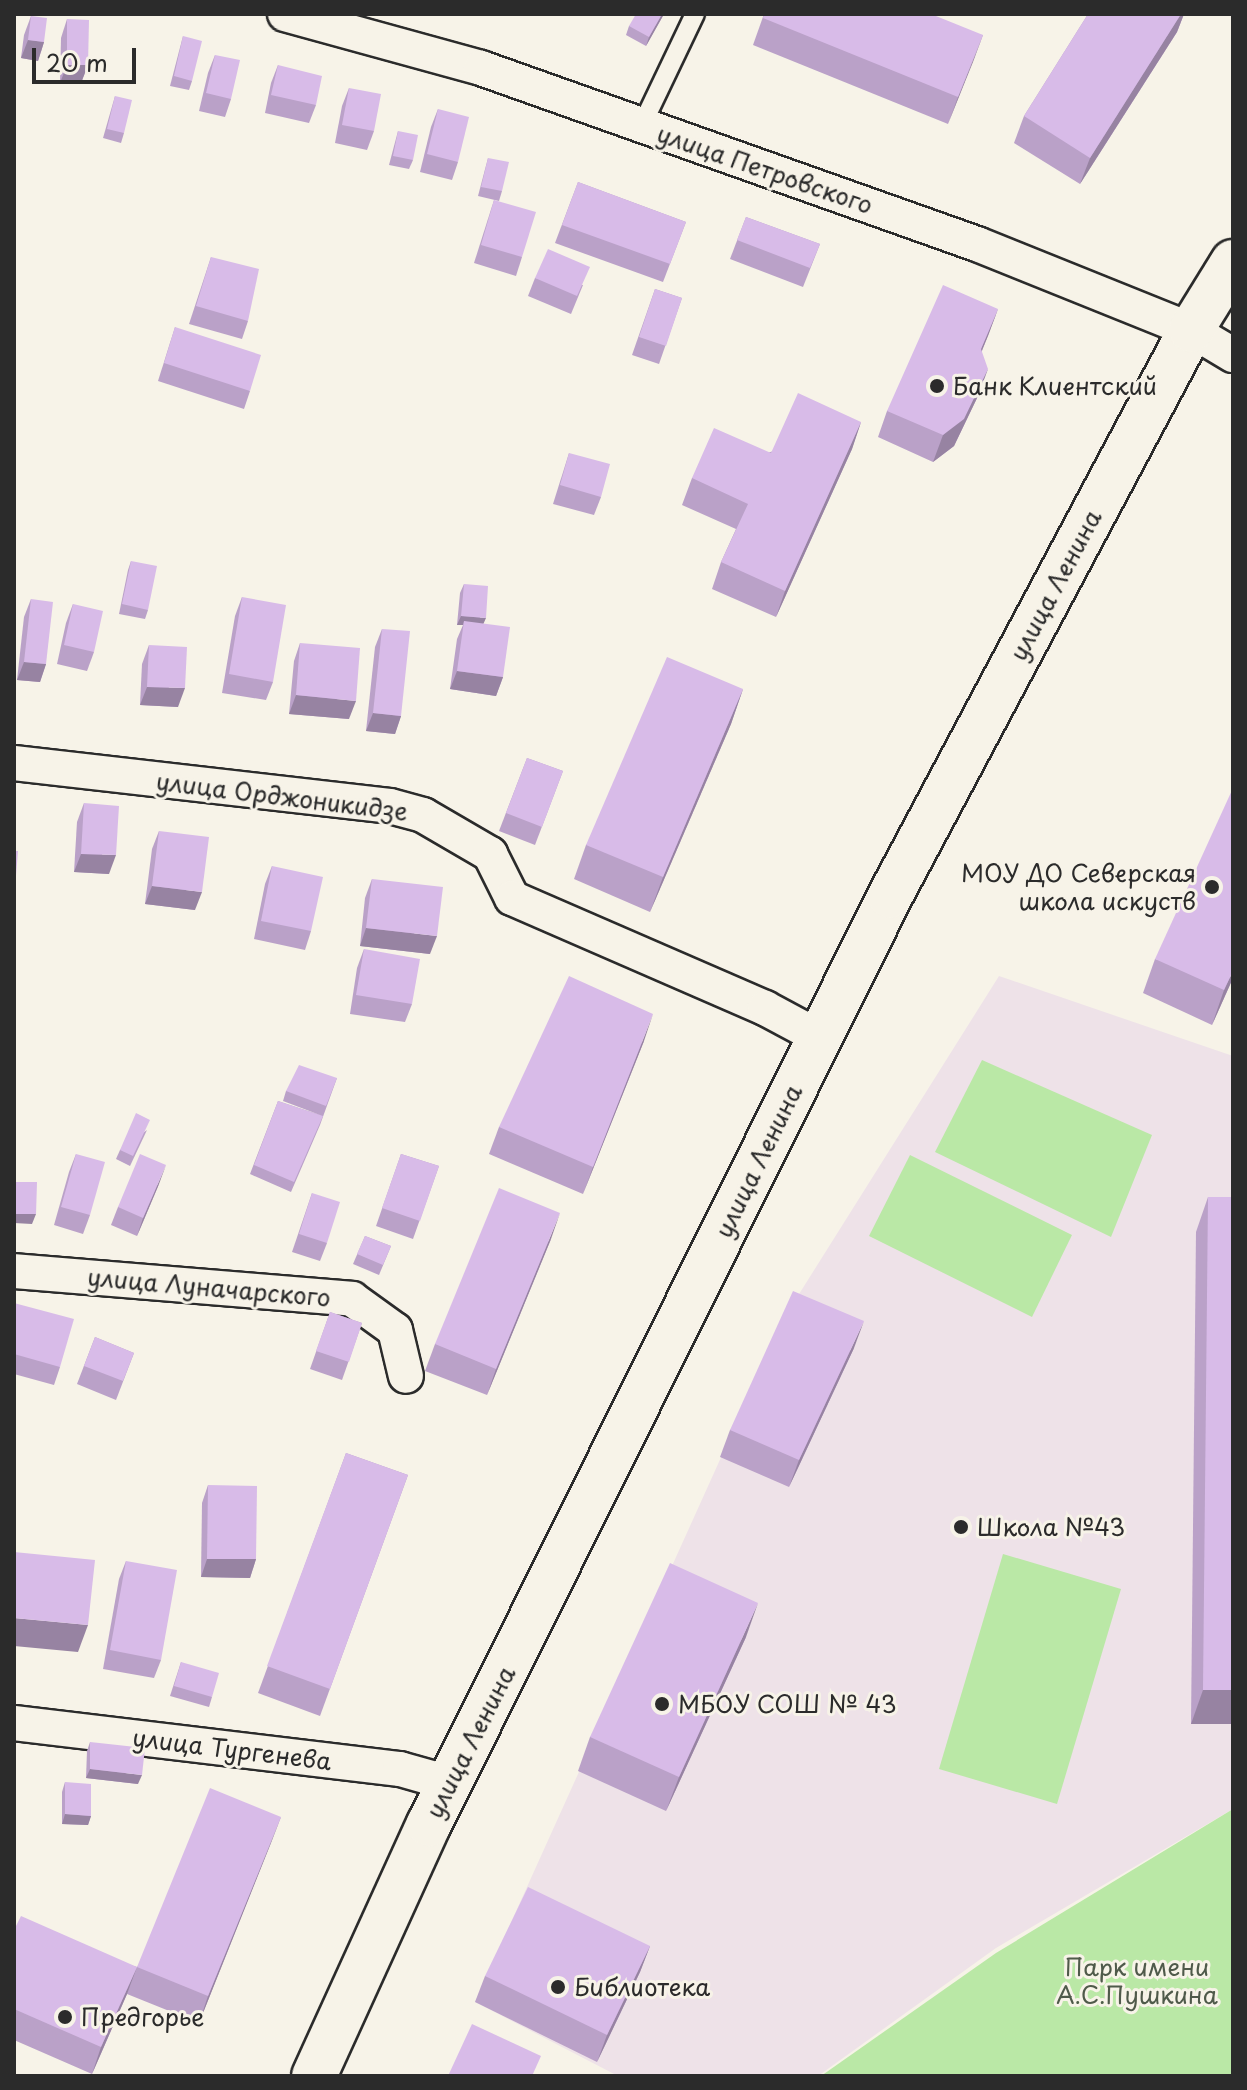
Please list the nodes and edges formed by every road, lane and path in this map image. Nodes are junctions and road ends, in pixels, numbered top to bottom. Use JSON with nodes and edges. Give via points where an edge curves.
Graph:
{"nodes":[{"id":1,"x":285,"y":14,"type":"edge"},
{"id":2,"x":695,"y":14,"type":"edge"},
{"id":3,"x":642,"y":125,"type":"junction"},
{"id":4,"x":1233,"y":262,"type":"edge"},
{"id":5,"x":1191,"y":330,"type":"junction"},
{"id":6,"x":1233,"y":355,"type":"edge"},
{"id":7,"x":14,"y":763,"type":"edge"},
{"id":8,"x":819,"y":1037,"type":"junction"},
{"id":9,"x":14,"y":1271,"type":"edge"},
{"id":10,"x":406,"y":1376,"type":"dead end"},
{"id":11,"x":14,"y":1723,"type":"edge"},
{"id":12,"x":449,"y":1783,"type":"junction"},
{"id":13,"x":314,"y":2076,"type":"edge"}],
"edges":[{"from":1,"to":3,"type":"street","name":"улица Петровского","via":[[481,68]]},
{"from":2,"to":3,"type":"lane"},
{"from":3,"to":5,"type":"street","name":"улица Петровского","via":[[977,244]]},
{"from":4,"to":5,"type":"street","name":"улица Ленина"},
{"from":5,"to":6,"type":"street","name":"улица Петровского"},
{"from":5,"to":8,"type":"street","name":"улица Ленина"},
{"from":7,"to":8,"type":"street","name":"улица Орджоникидзе","via":[[390,806],[423,815],[490,854],[512,898],[765,1008]]},
{"from":8,"to":12,"type":"street","name":"улица Ленина"},
{"from":9,"to":10,"type":"street","name":"улица Луначарского","via":[[352,1299],[395,1330]]},
{"from":11,"to":12,"type":"street","name":"улица Тургенева","via":[[400,1769]]},
{"from":12,"to":13,"type":"street","name":"улица Ленина"}]}
